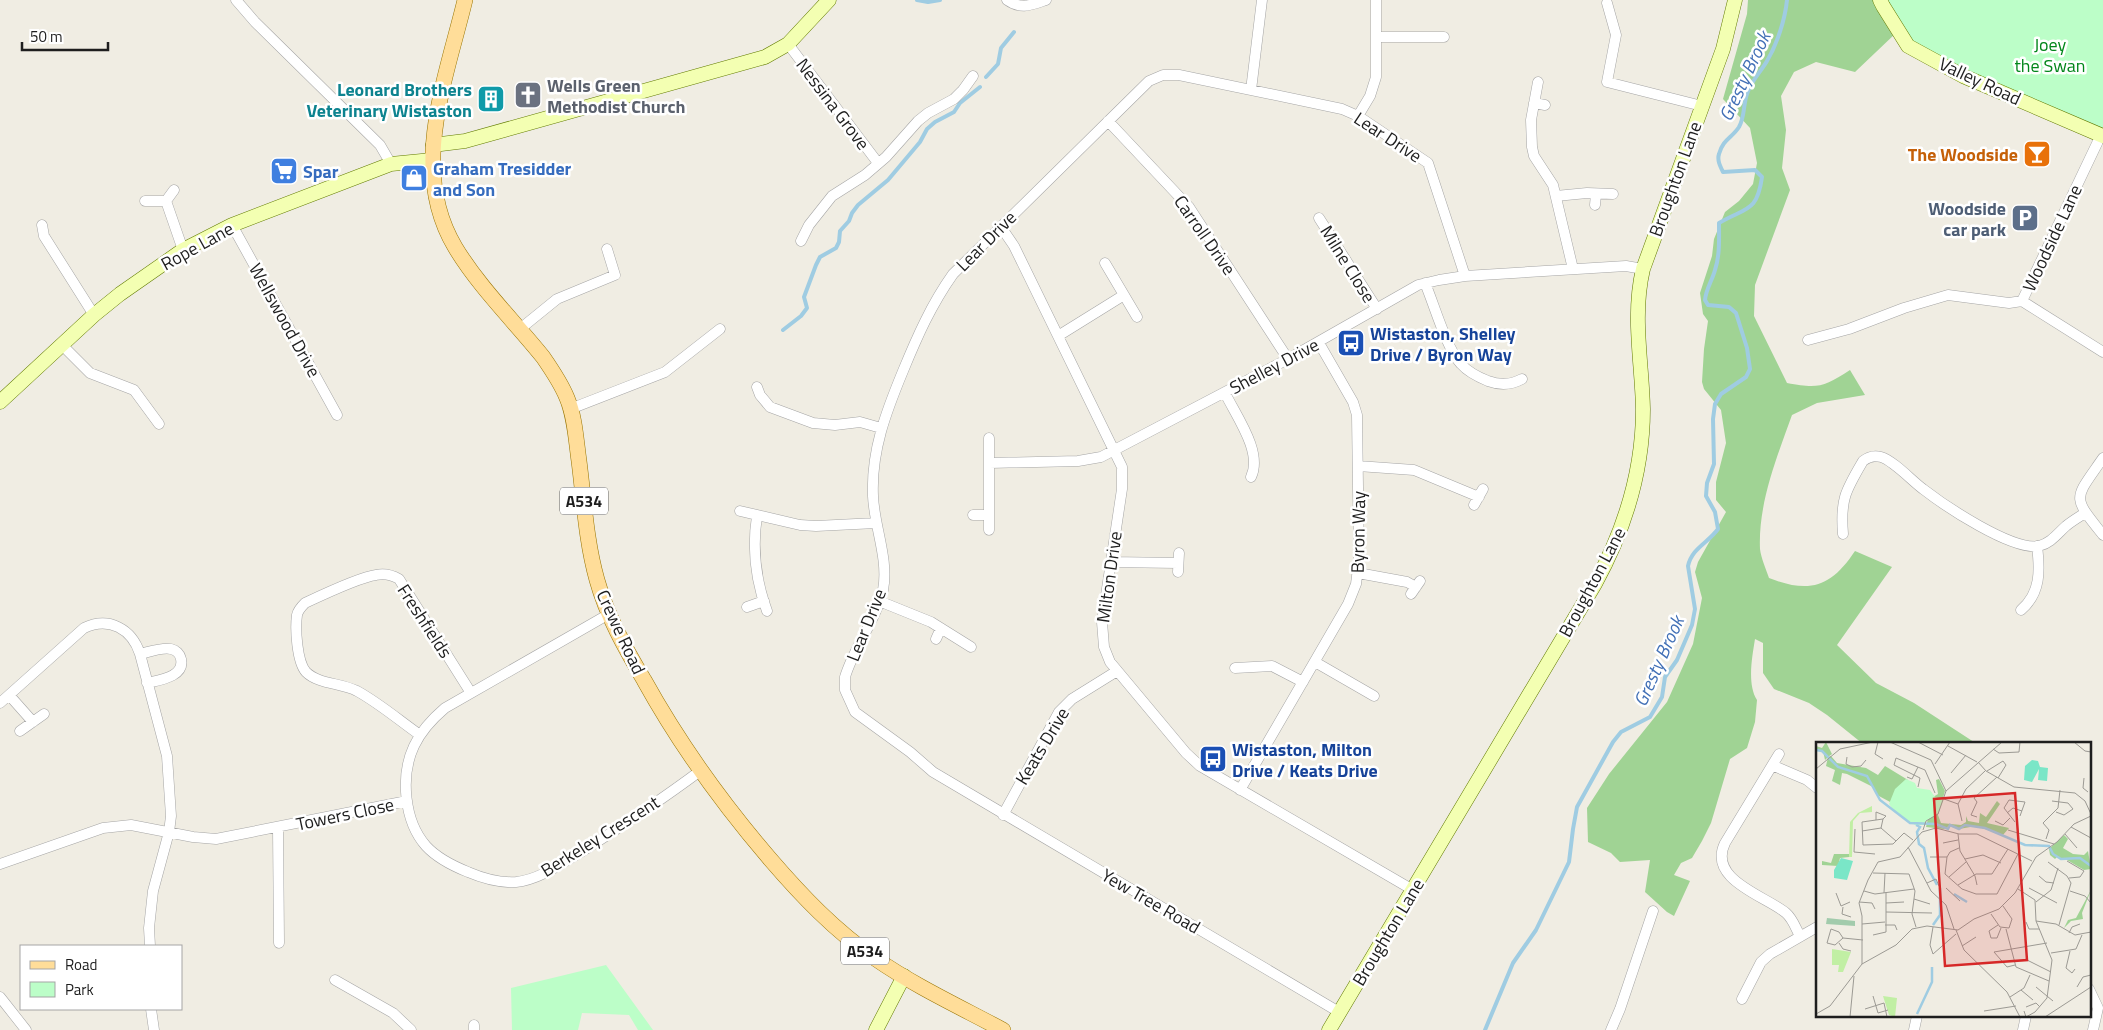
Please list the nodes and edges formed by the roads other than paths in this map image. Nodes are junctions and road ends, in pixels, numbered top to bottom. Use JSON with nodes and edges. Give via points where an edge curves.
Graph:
{"nodes":[{"id":1,"x":236,"y":0,"type":"edge"},
{"id":2,"x":465,"y":0,"type":"edge"},
{"id":3,"x":828,"y":0,"type":"edge"},
{"id":4,"x":1007,"y":0,"type":"edge"},
{"id":5,"x":1046,"y":0,"type":"edge"},
{"id":6,"x":1262,"y":0,"type":"edge"},
{"id":7,"x":1376,"y":0,"type":"edge"},
{"id":8,"x":1735,"y":0,"type":"edge"},
{"id":9,"x":1880,"y":0,"type":"edge"},
{"id":10,"x":1607,"y":2,"type":"dead end"},
{"id":11,"x":1377,"y":37,"type":"junction"},
{"id":12,"x":1444,"y":37,"type":"dead end"},
{"id":13,"x":788,"y":44,"type":"junction"},
{"id":14,"x":972,"y":76,"type":"dead end"},
{"id":15,"x":1538,"y":82,"type":"dead end"},
{"id":16,"x":1251,"y":90,"type":"junction"},
{"id":17,"x":1534,"y":103,"type":"junction"},
{"id":18,"x":1545,"y":105,"type":"dead end"},
{"id":19,"x":1702,"y":106,"type":"junction"},
{"id":20,"x":1358,"y":116,"type":"junction"},
{"id":21,"x":1108,"y":121,"type":"junction"},
{"id":22,"x":2102,"y":136,"type":"edge"},
{"id":23,"x":433,"y":152,"type":"junction"},
{"id":24,"x":878,"y":163,"type":"junction"},
{"id":25,"x":391,"y":164,"type":"junction"},
{"id":26,"x":174,"y":190,"type":"dead end"},
{"id":27,"x":1596,"y":194,"type":"junction"},
{"id":28,"x":1613,"y":194,"type":"dead end"},
{"id":29,"x":1556,"y":196,"type":"junction"},
{"id":30,"x":145,"y":201,"type":"dead end"},
{"id":31,"x":166,"y":201,"type":"junction"},
{"id":32,"x":1595,"y":205,"type":"dead end"},
{"id":33,"x":1319,"y":218,"type":"dead end"},
{"id":34,"x":42,"y":224,"type":"dead end"},
{"id":35,"x":232,"y":225,"type":"junction"},
{"id":36,"x":1001,"y":226,"type":"junction"},
{"id":37,"x":801,"y":241,"type":"dead end"},
{"id":38,"x":607,"y":249,"type":"dead end"},
{"id":39,"x":183,"y":250,"type":"junction"},
{"id":40,"x":1105,"y":263,"type":"dead end"},
{"id":41,"x":1573,"y":269,"type":"junction"},
{"id":42,"x":1643,"y":269,"type":"junction"},
{"id":43,"x":1465,"y":276,"type":"junction"},
{"id":44,"x":1425,"y":283,"type":"junction"},
{"id":45,"x":1124,"y":296,"type":"junction"},
{"id":46,"x":2022,"y":302,"type":"junction"},
{"id":47,"x":1377,"y":309,"type":"junction"},
{"id":48,"x":94,"y":315,"type":"junction"},
{"id":49,"x":1137,"y":317,"type":"dead end"},
{"id":50,"x":720,"y":328,"type":"dead end"},
{"id":51,"x":520,"y":329,"type":"junction"},
{"id":52,"x":1058,"y":336,"type":"junction"},
{"id":53,"x":1808,"y":340,"type":"dead end"},
{"id":54,"x":1319,"y":342,"type":"junction"},
{"id":55,"x":61,"y":344,"type":"junction"},
{"id":56,"x":2103,"y":352,"type":"edge"},
{"id":57,"x":1288,"y":359,"type":"junction"},
{"id":58,"x":1517,"y":385,"type":"dead end"},
{"id":59,"x":1225,"y":393,"type":"junction"},
{"id":60,"x":756,"y":394,"type":"dead end"},
{"id":61,"x":0,"y":402,"type":"edge"},
{"id":62,"x":570,"y":409,"type":"junction"},
{"id":63,"x":337,"y":416,"type":"dead end"},
{"id":64,"x":159,"y":424,"type":"dead end"},
{"id":65,"x":881,"y":428,"type":"junction"},
{"id":66,"x":989,"y":438,"type":"dead end"},
{"id":67,"x":1114,"y":451,"type":"junction"},
{"id":68,"x":2103,"y":458,"type":"edge"},
{"id":69,"x":990,"y":463,"type":"junction"},
{"id":70,"x":1358,"y":466,"type":"junction"},
{"id":71,"x":1251,"y":477,"type":"dead end"},
{"id":72,"x":1479,"y":497,"type":"dead end"},
{"id":73,"x":740,"y":511,"type":"dead end"},
{"id":74,"x":2085,"y":513,"type":"junction"},
{"id":75,"x":973,"y":514,"type":"dead end"},
{"id":76,"x":989,"y":515,"type":"junction"},
{"id":77,"x":757,"y":516,"type":"junction"},
{"id":78,"x":876,"y":524,"type":"junction"},
{"id":79,"x":989,"y":530,"type":"dead end"},
{"id":80,"x":1843,"y":534,"type":"dead end"},
{"id":81,"x":2103,"y":535,"type":"edge"},
{"id":82,"x":2037,"y":546,"type":"junction"},
{"id":83,"x":1110,"y":562,"type":"junction"},
{"id":84,"x":1178,"y":563,"type":"dead end"},
{"id":85,"x":1358,"y":573,"type":"junction"},
{"id":86,"x":1415,"y":587,"type":"dead end"},
{"id":87,"x":879,"y":602,"type":"junction"},
{"id":88,"x":747,"y":607,"type":"dead end"},
{"id":89,"x":2021,"y":610,"type":"dead end"},
{"id":90,"x":609,"y":614,"type":"junction"},
{"id":91,"x":941,"y":628,"type":"junction"},
{"id":92,"x":936,"y":639,"type":"dead end"},
{"id":93,"x":971,"y":647,"type":"dead end"},
{"id":94,"x":140,"y":654,"type":"junction"},
{"id":95,"x":1315,"y":662,"type":"junction"},
{"id":96,"x":1242,"y":670,"type":"dead end"},
{"id":97,"x":1117,"y":671,"type":"junction"},
{"id":98,"x":1303,"y":682,"type":"junction"},
{"id":99,"x":147,"y":683,"type":"junction"},
{"id":100,"x":471,"y":693,"type":"junction"},
{"id":101,"x":9,"y":695,"type":"junction"},
{"id":102,"x":1374,"y":696,"type":"dead end"},
{"id":103,"x":0,"y":703,"type":"edge"},
{"id":104,"x":44,"y":714,"type":"dead end"},
{"id":105,"x":34,"y":722,"type":"junction"},
{"id":106,"x":20,"y":731,"type":"dead end"},
{"id":107,"x":420,"y":736,"type":"junction"},
{"id":108,"x":1779,"y":754,"type":"dead end"},
{"id":109,"x":1774,"y":766,"type":"junction"},
{"id":110,"x":700,"y":771,"type":"junction"},
{"id":111,"x":1816,"y":787,"type":"edge"},
{"id":112,"x":962,"y":790,"type":"joint"},
{"id":113,"x":1240,"y":790,"type":"junction"},
{"id":114,"x":407,"y":800,"type":"junction"},
{"id":115,"x":1003,"y":814,"type":"junction"},
{"id":116,"x":278,"y":828,"type":"junction"},
{"id":117,"x":168,"y":832,"type":"junction"},
{"id":118,"x":0,"y":864,"type":"edge"},
{"id":119,"x":1413,"y":890,"type":"junction"},
{"id":120,"x":1653,"y":911,"type":"dead end"},
{"id":121,"x":1816,"y":928,"type":"edge"},
{"id":122,"x":1800,"y":936,"type":"junction"},
{"id":123,"x":279,"y":942,"type":"dead end"},
{"id":124,"x":150,"y":945,"type":"edge"},
{"id":125,"x":904,"y":976,"type":"junction"},
{"id":126,"x":335,"y":980,"type":"dead end"},
{"id":127,"x":2090,"y":991,"type":"edge"},
{"id":128,"x":0,"y":997,"type":"edge"},
{"id":129,"x":1742,"y":999,"type":"dead end"},
{"id":130,"x":9,"y":1008,"type":"junction"},
{"id":131,"x":151,"y":1010,"type":"edge"},
{"id":132,"x":1339,"y":1012,"type":"junction"},
{"id":133,"x":0,"y":1015,"type":"edge"},
{"id":134,"x":26,"y":1030,"type":"edge"},
{"id":135,"x":154,"y":1030,"type":"edge"},
{"id":136,"x":411,"y":1030,"type":"edge"},
{"id":137,"x":876,"y":1030,"type":"edge"},
{"id":138,"x":1003,"y":1030,"type":"edge"},
{"id":139,"x":1329,"y":1030,"type":"edge"},
{"id":140,"x":1611,"y":1030,"type":"edge"},
{"id":141,"x":2093,"y":1030,"type":"edge"}],
"edges":[{"from":1,"to":25,"type":"street","via":[[380,145]]},
{"from":2,"to":23,"type":"main road","name":"Crewe Road","number":"A534","via":[[440,101]]},
{"from":3,"to":13,"type":"street","name":"Rope Lane"},
{"from":4,"to":5,"type":"street","via":[[1023,7]]},
{"from":6,"to":16,"type":"street"},
{"from":7,"to":11,"type":"street"},
{"from":8,"to":19,"type":"street","name":"Broughton Lane","via":[[1729,29]]},
{"from":9,"to":22,"type":"street","name":"Valley Road","via":[[1908,46],[1963,76]]},
{"from":10,"to":19,"type":"street","via":[[1616,35],[1606,82]]},
{"from":11,"to":12,"type":"street"},
{"from":11,"to":20,"type":"street","via":[[1373,88]]},
{"from":13,"to":23,"type":"street","name":"Rope Lane","via":[[765,57]]},
{"from":13,"to":24,"type":"street","name":"Nessina Grove"},
{"from":14,"to":24,"type":"street","name":"Nessina Grove","via":[[963,90],[918,121]]},
{"from":15,"to":17,"type":"street"},
{"from":16,"to":20,"type":"street","name":"Lear Drive","via":[[1342,109]]},
{"from":16,"to":21,"type":"street","name":"Lear Drive","via":[[1179,75],[1163,75],[1149,81]]},
{"from":17,"to":18,"type":"street"},
{"from":17,"to":29,"type":"street","via":[[1531,131],[1534,156],[1553,185]]},
{"from":19,"to":42,"type":"street","name":"Broughton Lane"},
{"from":20,"to":43,"type":"street","name":"Lear Drive","via":[[1428,163]]},
{"from":21,"to":36,"type":"street","name":"Lear Drive"},
{"from":21,"to":57,"type":"street","name":"Carroll Drive","via":[[1189,207]]},
{"from":22,"to":46,"type":"street","name":"Woodside Lane"},
{"from":23,"to":25,"type":"street","name":"Rope Lane"},
{"from":23,"to":51,"type":"main road","name":"Crewe Road","number":"A534","via":[[436,200],[455,246]]},
{"from":24,"to":37,"type":"street","name":"Nessina Grove","via":[[832,196],[813,219]]},
{"from":25,"to":35,"type":"street","name":"Rope Lane"},
{"from":26,"to":31,"type":"street"},
{"from":27,"to":28,"type":"street"},
{"from":27,"to":29,"type":"street"},
{"from":27,"to":32,"type":"street"},
{"from":29,"to":41,"type":"street"},
{"from":30,"to":31,"type":"street"},
{"from":31,"to":39,"type":"street"},
{"from":33,"to":47,"type":"street","name":"Milne Close"},
{"from":34,"to":48,"type":"street","via":[[44,236]]},
{"from":35,"to":39,"type":"street","name":"Rope Lane"},
{"from":35,"to":63,"type":"street","name":"Wellswood Drive"},
{"from":36,"to":52,"type":"street","name":"Milton Drive"},
{"from":36,"to":65,"type":"street","name":"Lear Drive","via":[[962,264],[938,295],[920,330]]},
{"from":38,"to":51,"type":"street","via":[[615,275],[557,299]]},
{"from":39,"to":48,"type":"street","name":"Rope Lane"},
{"from":40,"to":45,"type":"street"},
{"from":41,"to":42,"type":"street","name":"Shelley Drive","via":[[1626,266]]},
{"from":41,"to":43,"type":"street","name":"Shelley Drive"},
{"from":42,"to":119,"type":"street","name":"Broughton Lane","via":[[1637,303],[1642,431],[1638,474],[1628,513],[1595,584]]},
{"from":43,"to":44,"type":"street","name":"Shelley Drive"},
{"from":44,"to":47,"type":"street","name":"Shelley Drive"},
{"from":44,"to":58,"type":"street","via":[[1453,353],[1461,364],[1485,380]]},
{"from":45,"to":49,"type":"street"},
{"from":45,"to":52,"type":"street"},
{"from":46,"to":53,"type":"street","name":"Woodside Lane","via":[[1948,295]]},
{"from":46,"to":56,"type":"street"},
{"from":47,"to":54,"type":"street","name":"Shelley Drive"},
{"from":48,"to":55,"type":"street","name":"Rope Lane"},
{"from":50,"to":62,"type":"street","via":[[665,372]]},
{"from":51,"to":62,"type":"main road","name":"Crewe Road","number":"A534","via":[[554,373]]},
{"from":52,"to":67,"type":"street","name":"Milton Drive"},
{"from":54,"to":57,"type":"street","name":"Shelley Drive"},
{"from":54,"to":70,"type":"street","name":"Byron Way","via":[[1355,407]]},
{"from":55,"to":61,"type":"street","name":"Rope Lane"},
{"from":55,"to":64,"type":"street","via":[[90,373],[134,390]]},
{"from":57,"to":59,"type":"street","name":"Shelley Drive"},
{"from":59,"to":67,"type":"street","name":"Shelley Drive"},
{"from":59,"to":71,"type":"street","via":[[1252,447],[1256,465]]},
{"from":60,"to":65,"type":"street","via":[[770,407],[813,423],[860,422]]},
{"from":62,"to":90,"type":"main road","name":"Crewe Road","number":"A534","via":[[591,559]]},
{"from":65,"to":78,"type":"street","name":"Lear Drive","via":[[874,473]]},
{"from":66,"to":69,"type":"street"},
{"from":67,"to":69,"type":"street","name":"Shelley Drive","via":[[1078,461]]},
{"from":67,"to":83,"type":"street","name":"Milton Drive","via":[[1122,467],[1123,480]]},
{"from":68,"to":74,"type":"street","via":[[2080,494],[2080,505]]},
{"from":69,"to":76,"type":"street"},
{"from":70,"to":72,"type":"street","via":[[1414,470]]},
{"from":70,"to":85,"type":"street","name":"Byron Way"},
{"from":73,"to":77,"type":"street"},
{"from":74,"to":81,"type":"street"},
{"from":74,"to":82,"type":"street","via":[[2054,539]]},
{"from":75,"to":76,"type":"street"},
{"from":76,"to":79,"type":"street"},
{"from":77,"to":78,"type":"street","via":[[816,526]]},
{"from":77,"to":88,"type":"street","via":[[754,546],[765,606]]},
{"from":78,"to":87,"type":"street","name":"Lear Drive","via":[[884,575]]},
{"from":80,"to":82,"type":"street","via":[[1844,495],[1863,461],[1876,456],[1976,524],[2025,545]]},
{"from":82,"to":89,"type":"street","via":[[2038,584],[2032,598]]},
{"from":83,"to":84,"type":"street"},
{"from":83,"to":97,"type":"street","name":"Milton Drive","via":[[1101,629],[1104,647]]},
{"from":85,"to":86,"type":"street","via":[[1407,582]]},
{"from":85,"to":95,"type":"street","name":"Byron Way","via":[[1348,604]]},
{"from":87,"to":91,"type":"street"},
{"from":87,"to":112,"type":"street","name":"Lear Drive","via":[[845,677],[845,690],[852,708],[933,772]]},
{"from":90,"to":100,"type":"street","name":"Berkeley Crescent"},
{"from":90,"to":110,"type":"main road","name":"Crewe Road","number":"A534","via":[[653,697]]},
{"from":91,"to":92,"type":"street"},
{"from":91,"to":93,"type":"street"},
{"from":94,"to":99,"type":"street"},
{"from":94,"to":99,"type":"street","via":[[169,648],[182,660],[174,675]]},
{"from":94,"to":101,"type":"street","via":[[124,629],[109,623],[89,625],[78,631]]},
{"from":95,"to":98,"type":"street","name":"Byron Way"},
{"from":95,"to":102,"type":"street"},
{"from":96,"to":98,"type":"street","via":[[1272,666]]},
{"from":97,"to":113,"type":"street","name":"Milton Drive","via":[[1192,760]]},
{"from":97,"to":115,"type":"street","name":"Keats Drive","via":[[1072,699],[1060,712]]},
{"from":98,"to":113,"type":"street","name":"Byron Way"},
{"from":99,"to":117,"type":"street","via":[[167,756],[171,816]]},
{"from":100,"to":107,"type":"street","name":"Berkeley Crescent","via":[[439,713]]},
{"from":100,"to":107,"type":"street","name":"Freshfields","via":[[399,579],[383,574],[370,576],[305,603],[297,613],[298,654],[308,673],[359,692]]},
{"from":101,"to":103,"type":"street"},
{"from":101,"to":105,"type":"street"},
{"from":104,"to":105,"type":"street"},
{"from":105,"to":106,"type":"street"},
{"from":107,"to":114,"type":"street","name":"Berkeley Crescent","via":[[408,764]]},
{"from":108,"to":109,"type":"street"},
{"from":109,"to":111,"type":"street"},
{"from":109,"to":122,"type":"street","via":[[1725,844],[1722,854],[1732,878],[1786,913]]},
{"from":110,"to":114,"type":"street","name":"Berkeley Crescent","via":[[623,826],[543,873],[516,882],[475,875],[432,852],[414,826]]},
{"from":110,"to":125,"type":"main road","name":"Crewe Road","number":"A534","via":[[752,839],[796,888],[855,943]]},
{"from":112,"to":115,"type":"street","name":"Yew Tree Road"},
{"from":113,"to":119,"type":"street","name":"Milton Drive"},
{"from":114,"to":116,"type":"street","name":"Towers Close"},
{"from":115,"to":132,"type":"street","name":"Yew Tree Road"},
{"from":116,"to":117,"type":"street","via":[[216,839]]},
{"from":116,"to":123,"type":"street","name":"Towers Close"},
{"from":117,"to":118,"type":"street","via":[[131,825],[103,828]]},
{"from":117,"to":124,"type":"street","via":[[153,891]]},
{"from":119,"to":132,"type":"street","name":"Broughton Lane"},
{"from":120,"to":140,"type":"street"},
{"from":121,"to":122,"type":"street"},
{"from":122,"to":129,"type":"street","via":[[1761,962]]},
{"from":125,"to":137,"type":"street"},
{"from":125,"to":138,"type":"main road","name":"Crewe Road","number":"A534"},
{"from":126,"to":136,"type":"street","via":[[393,1013]]},
{"from":127,"to":141,"type":"street","via":[[2098,1008]]},
{"from":128,"to":130,"type":"street"},
{"from":130,"to":133,"type":"street"},
{"from":130,"to":134,"type":"street"},
{"from":131,"to":135,"type":"street"},
{"from":132,"to":139,"type":"street","name":"Broughton Lane"}]}
